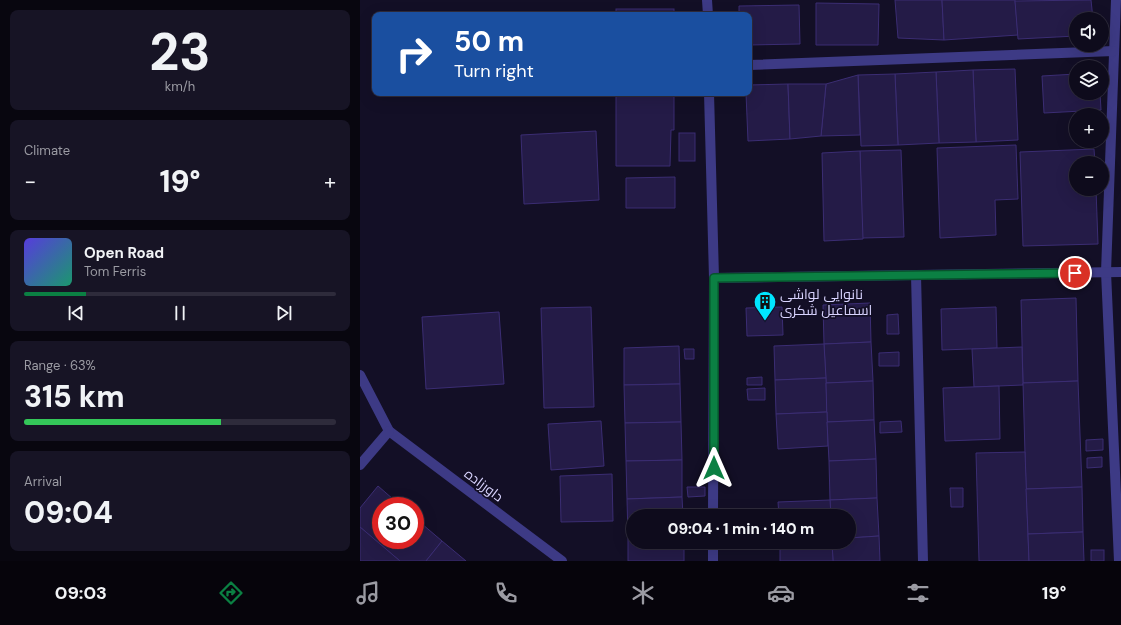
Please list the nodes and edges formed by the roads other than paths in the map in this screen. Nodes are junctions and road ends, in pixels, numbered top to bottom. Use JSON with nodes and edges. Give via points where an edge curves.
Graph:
{"nodes":[{"id":1,"x":707,"y":0,"type":"edge"},
{"id":2,"x":1116,"y":0,"type":"edge"},
{"id":3,"x":708,"y":12,"type":"edge"},
{"id":4,"x":1114,"y":51,"type":"junction"},
{"id":5,"x":752,"y":65,"type":"edge"},
{"id":6,"x":709,"y":96,"type":"edge"},
{"id":7,"x":1106,"y":272,"type":"junction"},
{"id":8,"x":1121,"y":272,"type":"edge"},
{"id":9,"x":916,"y":275,"type":"junction"},
{"id":10,"x":714,"y":278,"type":"junction"},
{"id":11,"x":360,"y":375,"type":"edge"},
{"id":12,"x":389,"y":431,"type":"junction"},
{"id":13,"x":360,"y":466,"type":"edge"},
{"id":14,"x":713,"y":509,"type":"edge"},
{"id":15,"x":713,"y":549,"type":"edge"},
{"id":16,"x":562,"y":561,"type":"edge"},
{"id":17,"x":713,"y":561,"type":"edge"},
{"id":18,"x":923,"y":561,"type":"edge"},
{"id":19,"x":1119,"y":561,"type":"edge"}],
"edges":[{"from":1,"to":3,"type":"street"},
{"from":2,"to":4,"type":"street"},
{"from":4,"to":5,"type":"street"},
{"from":4,"to":7,"type":"street"},
{"from":6,"to":10,"type":"street"},
{"from":7,"to":8,"type":"street"},
{"from":7,"to":9,"type":"street"},
{"from":7,"to":19,"type":"street"},
{"from":9,"to":10,"type":"street"},
{"from":9,"to":18,"type":"street"},
{"from":10,"to":14,"type":"street"},
{"from":11,"to":12,"type":"street"},
{"from":12,"to":13,"type":"street"},
{"from":12,"to":16,"type":"street","name":"داورزاده"},
{"from":15,"to":17,"type":"street"}]}
